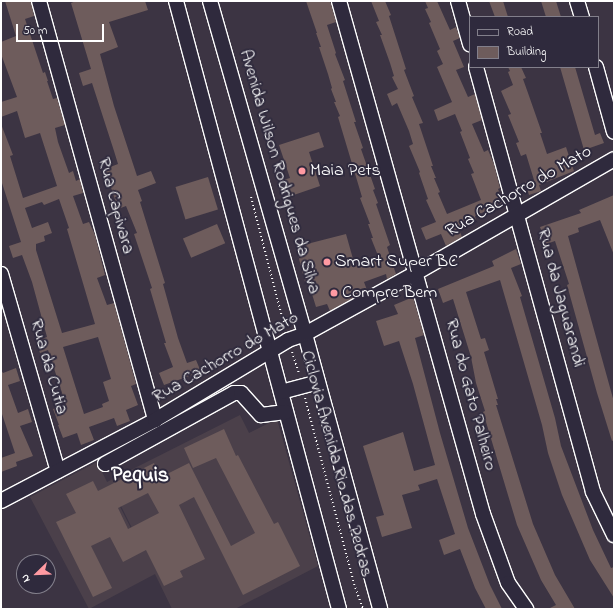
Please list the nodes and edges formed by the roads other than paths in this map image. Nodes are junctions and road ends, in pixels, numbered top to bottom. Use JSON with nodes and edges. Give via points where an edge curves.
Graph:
{"nodes":[{"id":1,"x":39,"y":1,"type":"edge"},
{"id":2,"x":176,"y":1,"type":"edge"},
{"id":3,"x":210,"y":1,"type":"edge"},
{"id":4,"x":339,"y":1,"type":"edge"},
{"id":5,"x":458,"y":1,"type":"edge"},
{"id":6,"x":577,"y":1,"type":"edge"},
{"id":7,"x":582,"y":16,"type":"edge"},
{"id":8,"x":469,"y":40,"type":"edge"},
{"id":9,"x":476,"y":68,"type":"edge"},
{"id":10,"x":596,"y":68,"type":"edge"},
{"id":11,"x":614,"y":132,"type":"edge"},
{"id":12,"x":614,"y":159,"type":"edge"},
{"id":13,"x":517,"y":215,"type":"junction"},
{"id":14,"x":416,"y":273,"type":"junction"},
{"id":15,"x":1,"y":274,"type":"edge"},
{"id":16,"x":305,"y":334,"type":"junction"},
{"id":17,"x":270,"y":352,"type":"junction"},
{"id":18,"x":318,"y":382,"type":"junction"},
{"id":19,"x":281,"y":392,"type":"junction"},
{"id":20,"x":286,"y":412,"type":"junction"},
{"id":21,"x":155,"y":420,"type":"junction"},
{"id":22,"x":105,"y":464,"type":"dead end"},
{"id":23,"x":58,"y":471,"type":"junction"},
{"id":24,"x":1,"y":501,"type":"edge"},
{"id":25,"x":614,"y":535,"type":"edge"},
{"id":26,"x":339,"y":609,"type":"edge"},
{"id":27,"x":380,"y":609,"type":"edge"},
{"id":28,"x":526,"y":609,"type":"edge"}],
"edges":[{"from":1,"to":21,"type":"street","name":"Rua Capivara"},
{"from":2,"to":17,"type":"street"},
{"from":3,"to":16,"type":"street","name":"Avenida Wilson Rodrigues da Silva"},
{"from":4,"to":14,"type":"street","name":"Rua do Gato Palheiro"},
{"from":5,"to":8,"type":"street"},
{"from":6,"to":7,"type":"street"},
{"from":9,"to":13,"type":"street","name":"Rua da Jaguarandi"},
{"from":10,"to":11,"type":"street"},
{"from":12,"to":13,"type":"street","name":"Rua Cachorro do Mato"},
{"from":13,"to":14,"type":"street","name":"Rua Cachorro do Mato"},
{"from":13,"to":25,"type":"street","name":"Rua da Jaguarandi","via":[[594,492]]},
{"from":14,"to":16,"type":"street","name":"Rua Cachorro do Mato"},
{"from":14,"to":28,"type":"street","name":"Rua do Gato Palheiro","via":[[483,514],[508,583]]},
{"from":15,"to":23,"type":"street","name":"Rua da Cutia"},
{"from":16,"to":17,"type":"street","name":"Rua Cachorro do Mato","via":[[288,340]]},
{"from":16,"to":18,"type":"street","name":"Avenida Wilson Rodrigues da Silva"},
{"from":17,"to":19,"type":"street"},
{"from":17,"to":21,"type":"street","name":"Rua Cachorro do Mato"},
{"from":18,"to":19,"type":"street"},
{"from":18,"to":27,"type":"street","name":"Avenida Wilson Rodrigues da Silva"},
{"from":19,"to":20,"type":"street"},
{"from":20,"to":22,"type":"street","via":[[261,415],[247,398],[234,393]]},
{"from":20,"to":26,"type":"street"},
{"from":21,"to":23,"type":"street","name":"Rua Cachorro do Mato"},
{"from":23,"to":24,"type":"street","name":"Rua Cachorro do Mato"}]}
